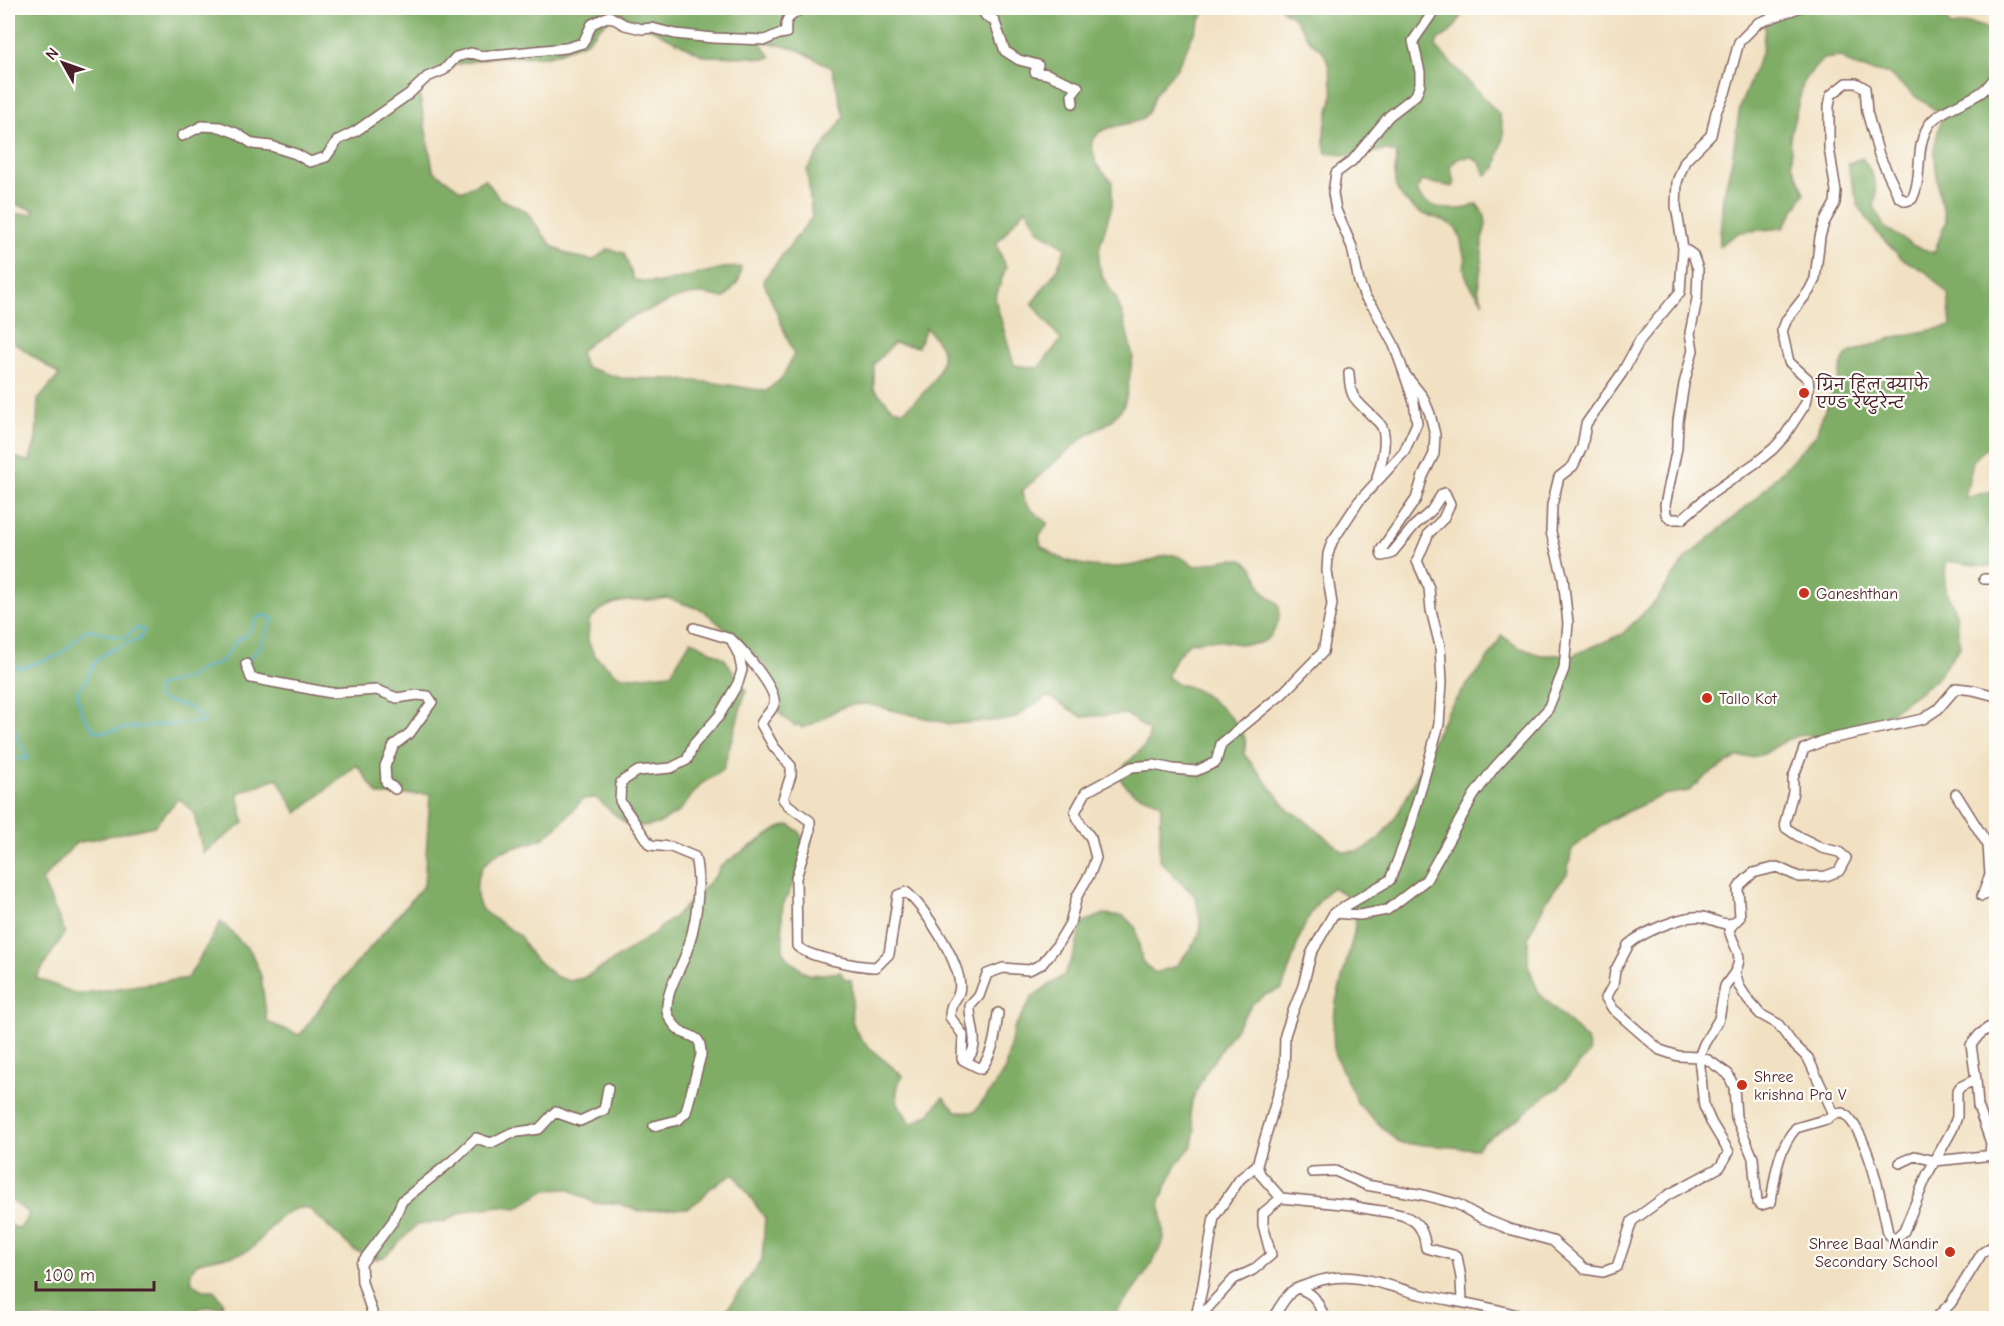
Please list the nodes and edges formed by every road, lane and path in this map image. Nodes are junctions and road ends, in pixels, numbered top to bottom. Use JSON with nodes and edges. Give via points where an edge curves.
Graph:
{"nodes":[{"id":1,"x":801,"y":8,"type":"edge"},
{"id":2,"x":981,"y":8,"type":"edge"},
{"id":3,"x":1429,"y":8,"type":"edge"},
{"id":4,"x":1798,"y":8,"type":"edge"},
{"id":5,"x":1996,"y":76,"type":"edge"},
{"id":6,"x":1073,"y":103,"type":"dead end"},
{"id":7,"x":182,"y":136,"type":"dead end"},
{"id":8,"x":1683,"y":248,"type":"junction"},
{"id":9,"x":1349,"y":373,"type":"dead end"},
{"id":10,"x":1404,"y":373,"type":"junction"},
{"id":11,"x":1375,"y":483,"type":"junction"},
{"id":12,"x":1984,"y":579,"type":"dead end"},
{"id":13,"x":1996,"y":579,"type":"edge"},
{"id":14,"x":694,"y":628,"type":"dead end"},
{"id":15,"x":731,"y":639,"type":"junction"},
{"id":16,"x":246,"y":664,"type":"dead end"},
{"id":17,"x":1996,"y":696,"type":"edge"},
{"id":18,"x":395,"y":789,"type":"dead end"},
{"id":19,"x":1956,"y":794,"type":"dead end"},
{"id":20,"x":1996,"y":890,"type":"edge"},
{"id":21,"x":1334,"y":913,"type":"junction"},
{"id":22,"x":1734,"y":923,"type":"junction"},
{"id":23,"x":1735,"y":972,"type":"junction"},
{"id":24,"x":998,"y":1013,"type":"dead end"},
{"id":25,"x":1996,"y":1030,"type":"edge"},
{"id":26,"x":1699,"y":1057,"type":"junction"},
{"id":27,"x":965,"y":1061,"type":"junction"},
{"id":28,"x":1976,"y":1079,"type":"junction"},
{"id":29,"x":608,"y":1088,"type":"dead end"},
{"id":30,"x":1834,"y":1114,"type":"junction"},
{"id":31,"x":654,"y":1126,"type":"dead end"},
{"id":32,"x":1994,"y":1155,"type":"edge"},
{"id":33,"x":1935,"y":1161,"type":"junction"},
{"id":34,"x":1899,"y":1162,"type":"dead end"},
{"id":35,"x":1257,"y":1165,"type":"junction"},
{"id":36,"x":1312,"y":1172,"type":"dead end"},
{"id":37,"x":1281,"y":1198,"type":"junction"},
{"id":38,"x":1996,"y":1244,"type":"edge"},
{"id":39,"x":1298,"y":1288,"type":"junction"},
{"id":40,"x":1462,"y":1301,"type":"junction"},
{"id":41,"x":1195,"y":1315,"type":"edge"},
{"id":42,"x":371,"y":1318,"type":"edge"},
{"id":43,"x":1273,"y":1318,"type":"edge"},
{"id":44,"x":1325,"y":1318,"type":"edge"},
{"id":45,"x":1526,"y":1318,"type":"edge"},
{"id":46,"x":1936,"y":1318,"type":"edge"}],
"edges":[{"from":1,"to":7,"type":"street","via":[[785,23],[786,33],[765,40],[642,29],[609,16],[592,24],[583,43],[566,48],[482,56],[471,52],[456,57],[444,70],[427,77],[357,131],[338,140],[326,157],[310,162],[271,146],[253,144],[220,127],[202,126]]},
{"from":2,"to":6,"type":"street","via":[[994,20],[1005,51],[1038,65],[1035,72],[1078,87],[1072,95]]},
{"from":3,"to":10,"type":"street","via":[[1431,15],[1413,41],[1420,72],[1416,95],[1389,116],[1352,162],[1336,173],[1333,193],[1352,247],[1359,282],[1394,345]]},
{"from":4,"to":8,"type":"street","via":[[1758,23],[1739,42],[1711,135],[1684,161],[1677,182],[1676,206]]},
{"from":5,"to":8,"type":"street","via":[[1983,92],[1931,122],[1918,156],[1915,192],[1906,201],[1899,197],[1879,155],[1864,88],[1846,83],[1831,96],[1829,148],[1835,203],[1820,237],[1815,279],[1782,331],[1789,362],[1808,379],[1806,402],[1784,437],[1757,462],[1682,519],[1670,519],[1665,505],[1693,350],[1690,333],[1697,299],[1698,269],[1693,255]]},
{"from":8,"to":21,"type":"street","via":[[1676,300],[1640,340],[1586,424],[1573,466],[1559,477],[1551,532],[1563,578],[1568,623],[1564,669],[1548,709],[1474,795],[1426,880],[1387,910],[1360,915]]},
{"from":9,"to":11,"type":"street","via":[[1353,397],[1382,426],[1381,464]]},
{"from":10,"to":11,"type":"street","via":[[1417,423],[1404,452]]},
{"from":10,"to":21,"type":"street","via":[[1423,397],[1430,414],[1434,454],[1416,499],[1381,550],[1382,556],[1391,554],[1445,493],[1450,504],[1443,519],[1429,533],[1417,561],[1429,588],[1440,645],[1439,724],[1410,828],[1390,880]]},
{"from":11,"to":27,"type":"street","via":[[1332,542],[1327,571],[1332,604],[1323,652],[1315,661],[1221,744],[1216,762],[1196,771],[1154,765],[1132,767],[1086,792],[1075,812],[1091,838],[1096,858],[1077,896],[1070,922],[1041,964],[1029,970],[1003,968],[987,974],[979,996],[970,1006],[975,1039]]},
{"from":12,"to":13,"type":"street"},
{"from":14,"to":15,"type":"street"},
{"from":15,"to":27,"type":"street","via":[[743,649],[774,693],[774,704],[761,723],[774,747],[791,766],[783,799],[810,821],[796,878],[797,946],[852,966],[876,968],[889,954],[898,895],[906,892],[919,904],[956,967],[959,992],[952,1001],[950,1017],[963,1035]]},
{"from":15,"to":31,"type":"street","via":[[742,670],[738,683],[687,760],[671,768],[638,771],[621,782],[620,801],[650,845],[671,847],[695,857],[698,869],[695,926],[666,1010],[683,1033],[696,1037],[701,1055],[686,1112],[678,1120]]},
{"from":16,"to":18,"type":"street","via":[[251,678],[266,682],[331,693],[377,690],[397,698],[428,696],[432,702],[410,733],[394,745],[386,766],[386,782]]},
{"from":17,"to":22,"type":"street","via":[[1956,688],[1923,719],[1825,740],[1804,749],[1793,778],[1786,828],[1846,858],[1839,872],[1826,876],[1798,877],[1777,867],[1753,873],[1738,889],[1740,917]]},
{"from":19,"to":20,"type":"street","via":[[1988,845],[1990,875],[1982,896]]},
{"from":21,"to":35,"type":"street","via":[[1311,954],[1292,1014],[1286,1035],[1284,1074]]},
{"from":22,"to":23,"type":"street","via":[[1730,929],[1740,962]]},
{"from":22,"to":26,"type":"street","via":[[1692,916],[1635,939],[1615,971],[1606,998],[1612,1009],[1660,1050]]},
{"from":23,"to":26,"type":"street","via":[[1725,986],[1719,1019]]},
{"from":23,"to":30,"type":"street","via":[[1748,1000],[1760,1014],[1778,1024],[1808,1058]]},
{"from":24,"to":27,"type":"street","via":[[990,1056],[981,1069]]},
{"from":25,"to":28,"type":"street","via":[[1988,1028],[1971,1045]]},
{"from":26,"to":30,"type":"street","via":[[1728,1074],[1734,1087],[1736,1117],[1753,1158],[1757,1202],[1761,1206],[1771,1202],[1775,1172],[1791,1133]]},
{"from":26,"to":36,"type":"street","via":[[1704,1107],[1729,1152],[1726,1160],[1632,1221],[1617,1267],[1603,1272],[1585,1269],[1553,1241],[1509,1229],[1457,1204],[1366,1185],[1335,1171]]},
{"from":28,"to":32,"type":"street","via":[[1978,1106]]},
{"from":28,"to":33,"type":"street","via":[[1957,1092],[1957,1117]]},
{"from":29,"to":42,"type":"street","via":[[604,1110],[580,1121],[555,1112],[539,1130],[511,1133],[491,1143],[476,1138],[402,1201],[393,1221],[361,1264]]},
{"from":30,"to":33,"type":"street","via":[[1843,1113],[1860,1134],[1892,1238],[1904,1231]]},
{"from":32,"to":33,"type":"street"},
{"from":33,"to":34,"type":"street","via":[[1915,1156]]},
{"from":35,"to":37,"type":"street"},
{"from":35,"to":41,"type":"street","via":[[1240,1179],[1214,1217]]},
{"from":37,"to":40,"type":"street","via":[[1352,1205],[1410,1218],[1420,1227],[1426,1248],[1457,1256]]},
{"from":37,"to":41,"type":"street","via":[[1263,1213],[1271,1255],[1234,1279],[1205,1311]]},
{"from":38,"to":46,"type":"street","via":[[1982,1253],[1951,1303]]},
{"from":39,"to":40,"type":"street","via":[[1342,1276]]},
{"from":39,"to":43,"type":"street"},
{"from":39,"to":44,"type":"street","via":[[1317,1299]]},
{"from":40,"to":45,"type":"street"}]}
